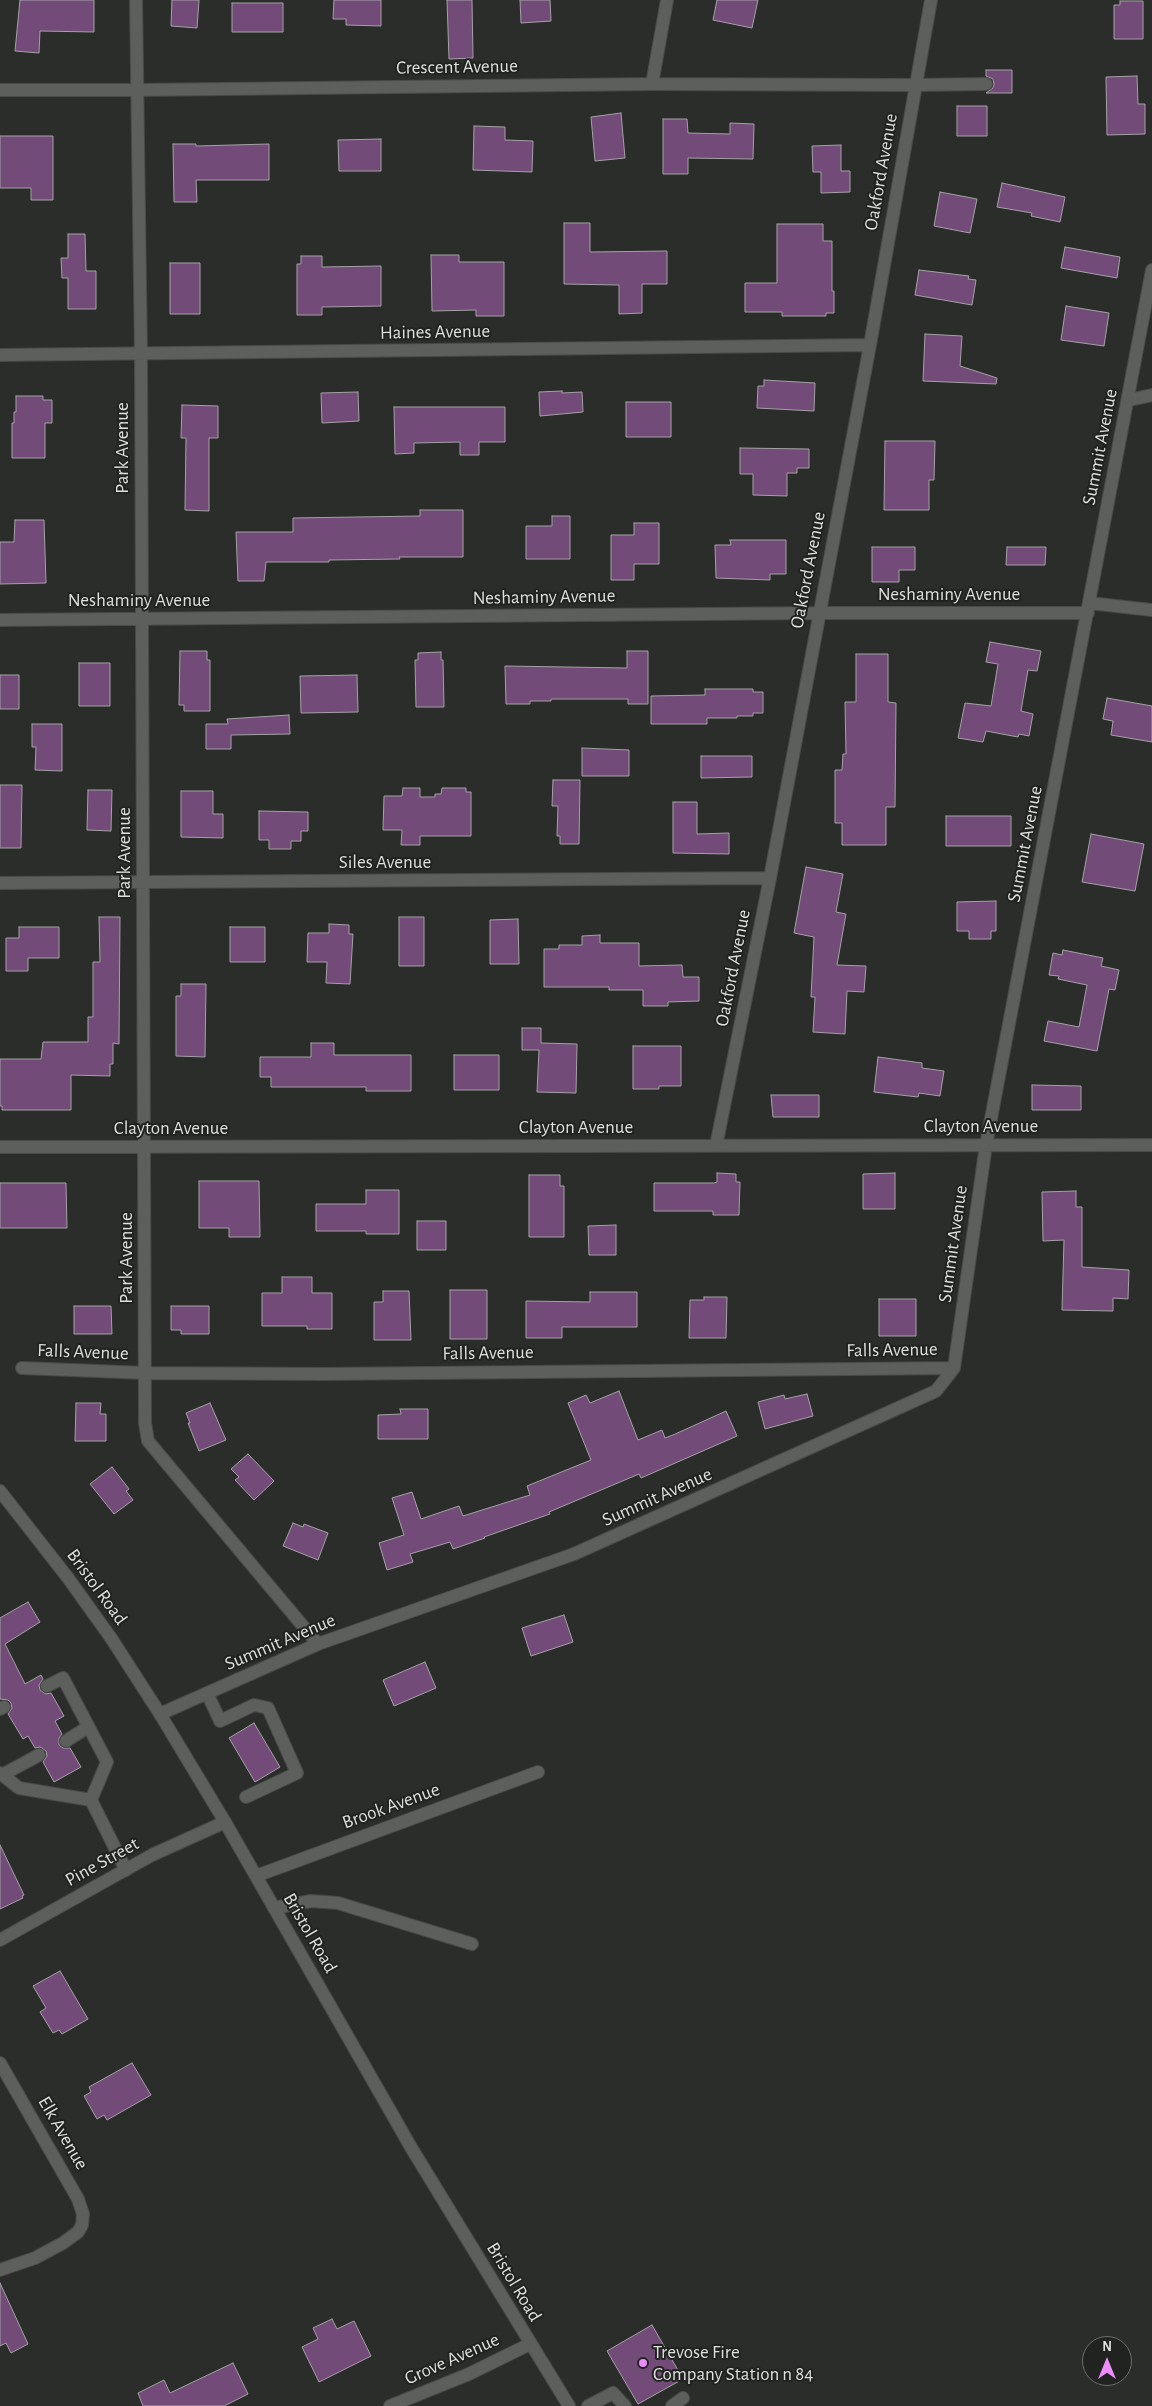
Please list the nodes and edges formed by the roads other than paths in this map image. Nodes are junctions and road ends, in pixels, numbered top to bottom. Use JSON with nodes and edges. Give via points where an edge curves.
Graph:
{"nodes":[{"id":1,"x":136,"y":0,"type":"edge"},
{"id":2,"x":667,"y":0,"type":"edge"},
{"id":3,"x":931,"y":0,"type":"edge"},
{"id":4,"x":652,"y":84,"type":"junction"},
{"id":5,"x":986,"y":84,"type":"dead end"},
{"id":6,"x":916,"y":85,"type":"junction"},
{"id":7,"x":0,"y":90,"type":"edge"},
{"id":8,"x":137,"y":90,"type":"junction"},
{"id":9,"x":1152,"y":270,"type":"edge"},
{"id":10,"x":870,"y":345,"type":"junction"},
{"id":11,"x":141,"y":354,"type":"junction"},
{"id":12,"x":0,"y":355,"type":"edge"},
{"id":13,"x":1152,"y":395,"type":"edge"},
{"id":14,"x":1129,"y":400,"type":"junction"},
{"id":15,"x":1089,"y":608,"type":"junction"},
{"id":16,"x":1152,"y":610,"type":"edge"},
{"id":17,"x":819,"y":613,"type":"junction"},
{"id":18,"x":142,"y":619,"type":"junction"},
{"id":19,"x":0,"y":620,"type":"edge"},
{"id":20,"x":770,"y":878,"type":"junction"},
{"id":21,"x":0,"y":883,"type":"edge"},
{"id":22,"x":143,"y":883,"type":"junction"},
{"id":23,"x":986,"y":1145,"type":"junction"},
{"id":24,"x":1152,"y":1145,"type":"edge"},
{"id":25,"x":145,"y":1146,"type":"junction"},
{"id":26,"x":716,"y":1146,"type":"junction"},
{"id":27,"x":0,"y":1147,"type":"edge"},
{"id":28,"x":22,"y":1368,"type":"dead end"},
{"id":29,"x":954,"y":1368,"type":"junction"},
{"id":30,"x":146,"y":1373,"type":"junction"},
{"id":31,"x":0,"y":1492,"type":"edge"},
{"id":32,"x":318,"y":1644,"type":"junction"},
{"id":33,"x":47,"y":1686,"type":"dead end"},
{"id":34,"x":207,"y":1693,"type":"junction"},
{"id":35,"x":160,"y":1714,"type":"junction"},
{"id":36,"x":88,"y":1728,"type":"junction"},
{"id":37,"x":66,"y":1741,"type":"dead end"},
{"id":38,"x":39,"y":1755,"type":"dead end"},
{"id":39,"x":538,"y":1772,"type":"dead end"},
{"id":40,"x":1,"y":1774,"type":"edge"},
{"id":41,"x":246,"y":1797,"type":"dead end"},
{"id":42,"x":91,"y":1800,"type":"junction"},
{"id":43,"x":225,"y":1822,"type":"junction"},
{"id":44,"x":126,"y":1870,"type":"junction"},
{"id":45,"x":256,"y":1876,"type":"junction"},
{"id":46,"x":274,"y":1908,"type":"junction"},
{"id":47,"x":0,"y":1940,"type":"edge"},
{"id":48,"x":472,"y":1944,"type":"dead end"},
{"id":49,"x":0,"y":2063,"type":"edge"},
{"id":50,"x":0,"y":2270,"type":"edge"},
{"id":51,"x":530,"y":2344,"type":"junction"},
{"id":52,"x":390,"y":2406,"type":"edge"},
{"id":53,"x":569,"y":2406,"type":"edge"},
{"id":54,"x":588,"y":2406,"type":"edge"},
{"id":55,"x":625,"y":2406,"type":"edge"}],
"edges":[{"from":1,"to":8,"type":"street","name":"Park Avenue"},
{"from":2,"to":4,"type":"street"},
{"from":3,"to":6,"type":"street","name":"Oakford Avenue"},
{"from":4,"to":6,"type":"street","name":"Crescent Avenue"},
{"from":4,"to":8,"type":"street","name":"Crescent Avenue"},
{"from":5,"to":6,"type":"street","name":"Crescent Avenue"},
{"from":6,"to":10,"type":"street","name":"Oakford Avenue"},
{"from":7,"to":8,"type":"street","name":"Crescent Avenue"},
{"from":8,"to":11,"type":"street","name":"Park Avenue"},
{"from":9,"to":14,"type":"street","name":"Summit Avenue"},
{"from":10,"to":11,"type":"street","name":"Haines Avenue"},
{"from":10,"to":17,"type":"street","name":"Oakford Avenue"},
{"from":11,"to":12,"type":"street","name":"Haines Avenue"},
{"from":11,"to":18,"type":"street","name":"Park Avenue"},
{"from":13,"to":14,"type":"street"},
{"from":14,"to":15,"type":"street","name":"Summit Avenue"},
{"from":15,"to":16,"type":"street","name":"Neshaminy Avenue"},
{"from":15,"to":17,"type":"street","name":"Neshaminy Avenue"},
{"from":15,"to":23,"type":"street","name":"Summit Avenue"},
{"from":17,"to":18,"type":"street","name":"Neshaminy Avenue"},
{"from":17,"to":20,"type":"street","name":"Oakford Avenue"},
{"from":18,"to":19,"type":"street","name":"Neshaminy Avenue"},
{"from":18,"to":22,"type":"street","name":"Park Avenue"},
{"from":20,"to":22,"type":"street","name":"Siles Avenue"},
{"from":20,"to":26,"type":"street","name":"Oakford Avenue"},
{"from":21,"to":22,"type":"street","name":"Siles Avenue"},
{"from":22,"to":25,"type":"street","name":"Park Avenue"},
{"from":23,"to":24,"type":"street","name":"Clayton Avenue"},
{"from":23,"to":26,"type":"street","name":"Clayton Avenue"},
{"from":23,"to":29,"type":"street","name":"Summit Avenue"},
{"from":25,"to":26,"type":"street","name":"Clayton Avenue"},
{"from":25,"to":27,"type":"street","name":"Clayton Avenue"},
{"from":25,"to":30,"type":"street","name":"Park Avenue"},
{"from":28,"to":30,"type":"street","name":"Falls Avenue"},
{"from":29,"to":30,"type":"street","name":"Falls Avenue"},
{"from":29,"to":32,"type":"street","name":"Summit Avenue","via":[[936,1391],[574,1554]]},
{"from":30,"to":32,"type":"street","name":"Park Avenue","via":[[148,1441]]},
{"from":31,"to":35,"type":"street","name":"Bristol Road","via":[[68,1578]]},
{"from":32,"to":34,"type":"street","name":"Summit Avenue"},
{"from":33,"to":36,"type":"street","via":[[63,1678]]},
{"from":34,"to":35,"type":"street","name":"Summit Avenue"},
{"from":34,"to":41,"type":"street","via":[[220,1721],[254,1705],[268,1708],[297,1773]]},
{"from":35,"to":43,"type":"street","name":"Bristol Road"},
{"from":36,"to":37,"type":"street"},
{"from":36,"to":42,"type":"street","via":[[107,1762]]},
{"from":38,"to":40,"type":"street"},
{"from":39,"to":45,"type":"street","name":"Brook Avenue"},
{"from":40,"to":42,"type":"street","via":[[19,1788]]},
{"from":42,"to":44,"type":"street"},
{"from":43,"to":44,"type":"street","name":"Pine Street"},
{"from":43,"to":45,"type":"street","name":"Bristol Road"},
{"from":44,"to":47,"type":"street","name":"Pine Street"},
{"from":45,"to":46,"type":"street","name":"Bristol Road"},
{"from":46,"to":48,"type":"street","via":[[310,1901],[338,1903]]},
{"from":46,"to":51,"type":"street","name":"Bristol Road","via":[[412,2149]]},
{"from":49,"to":50,"type":"street","name":"Elk Avenue","via":[[78,2199],[82,2214],[82,2226],[63,2243],[35,2258]]},
{"from":51,"to":52,"type":"street","name":"Grove Avenue","via":[[469,2374]]},
{"from":51,"to":53,"type":"street","name":"Bristol Road"},
{"from":54,"to":55,"type":"street","via":[[613,2393]]}]}
